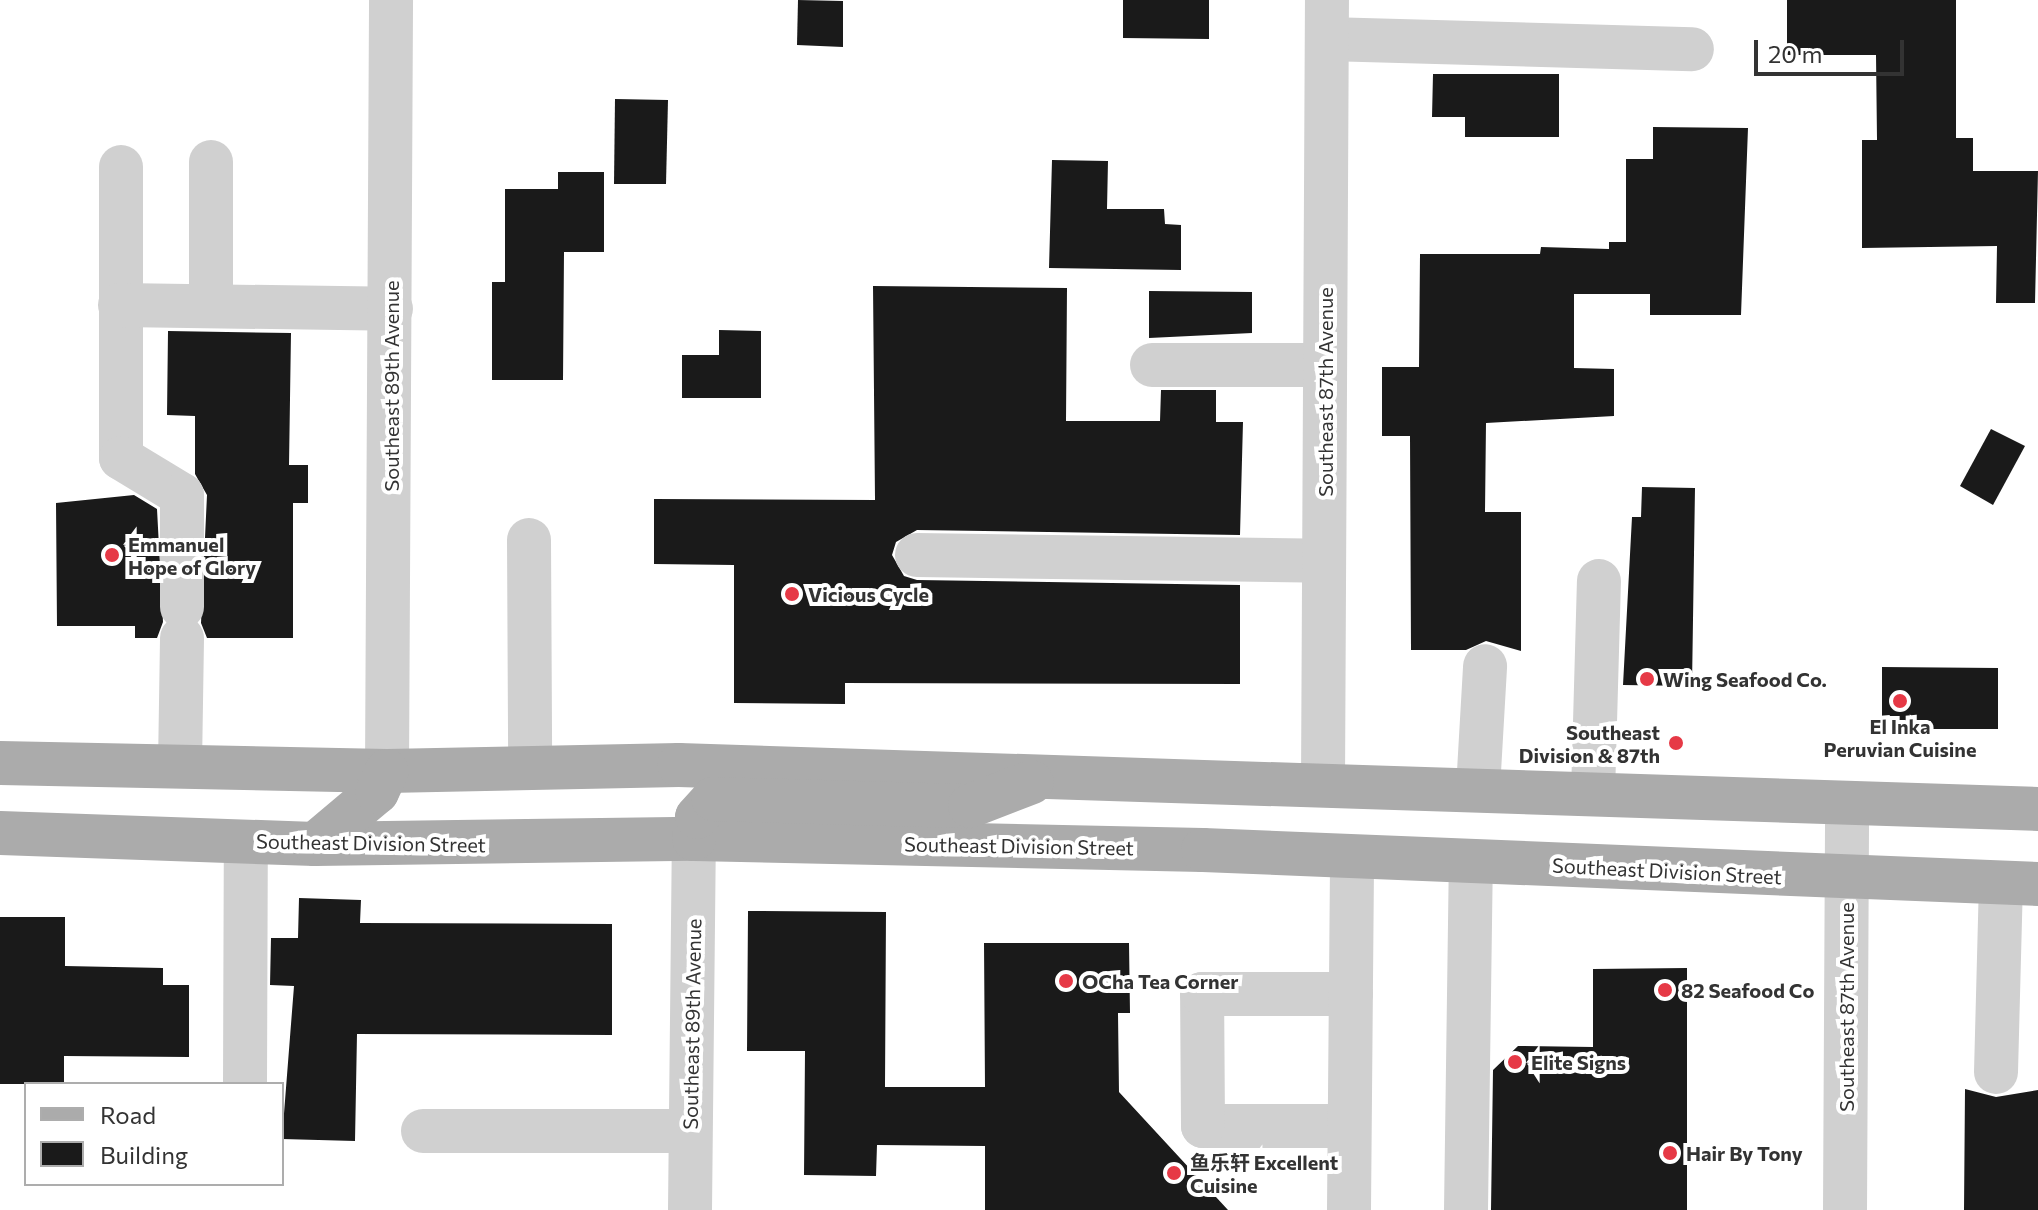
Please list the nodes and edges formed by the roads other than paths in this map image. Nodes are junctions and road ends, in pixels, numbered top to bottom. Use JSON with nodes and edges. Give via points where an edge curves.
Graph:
{"nodes":[{"id":1,"x":391,"y":0,"type":"edge"},
{"id":2,"x":1327,"y":20,"type":"edge"},
{"id":3,"x":1692,"y":49,"type":"dead end"},
{"id":4,"x":211,"y":162,"type":"dead end"},
{"id":5,"x":121,"y":167,"type":"dead end"},
{"id":6,"x":120,"y":305,"type":"junction"},
{"id":7,"x":211,"y":305,"type":"junction"},
{"id":8,"x":391,"y":309,"type":"junction"},
{"id":9,"x":1152,"y":365,"type":"dead end"},
{"id":10,"x":1325,"y":365,"type":"junction"},
{"id":11,"x":529,"y":540,"type":"dead end"},
{"id":12,"x":917,"y":555,"type":"dead end"},
{"id":13,"x":1324,"y":561,"type":"junction"},
{"id":14,"x":1599,"y":581,"type":"dead end"},
{"id":15,"x":1485,"y":666,"type":"dead end"},
{"id":16,"x":0,"y":763,"type":"edge"},
{"id":17,"x":180,"y":766,"type":"junction"},
{"id":18,"x":530,"y":768,"type":"junction"},
{"id":19,"x":387,"y":771,"type":"junction"},
{"id":20,"x":1053,"y":774,"type":"junction"},
{"id":21,"x":1323,"y":783,"type":"junction"},
{"id":22,"x":1478,"y":789,"type":"junction"},
{"id":23,"x":1593,"y":794,"type":"junction"},
{"id":24,"x":1847,"y":804,"type":"junction"},
{"id":25,"x":2038,"y":809,"type":"edge"},
{"id":26,"x":0,"y":833,"type":"edge"},
{"id":27,"x":694,"y":839,"type":"junction"},
{"id":28,"x":246,"y":842,"type":"junction"},
{"id":29,"x":315,"y":844,"type":"junction"},
{"id":30,"x":1352,"y":857,"type":"junction"},
{"id":31,"x":1471,"y":862,"type":"junction"},
{"id":32,"x":1846,"y":879,"type":"junction"},
{"id":33,"x":2019,"y":884,"type":"edge"},
{"id":34,"x":1351,"y":994,"type":"junction"},
{"id":35,"x":1996,"y":1072,"type":"dead end"},
{"id":36,"x":245,"y":1082,"type":"edge"},
{"id":37,"x":1349,"y":1126,"type":"junction"},
{"id":38,"x":423,"y":1131,"type":"dead end"},
{"id":39,"x":690,"y":1131,"type":"junction"},
{"id":40,"x":690,"y":1210,"type":"edge"},
{"id":41,"x":1349,"y":1210,"type":"edge"},
{"id":42,"x":1466,"y":1210,"type":"edge"},
{"id":43,"x":1845,"y":1210,"type":"edge"}],
"edges":[{"from":1,"to":8,"type":"street","name":"Southeast 89th Avenue"},
{"from":2,"to":3,"type":"street"},
{"from":2,"to":10,"type":"street","name":"Southeast 87th Avenue"},
{"from":4,"to":7,"type":"street"},
{"from":5,"to":6,"type":"street"},
{"from":6,"to":7,"type":"street"},
{"from":6,"to":17,"type":"street","via":[[121,458],[182,495]]},
{"from":7,"to":8,"type":"street"},
{"from":8,"to":19,"type":"street","name":"Southeast 89th Avenue"},
{"from":9,"to":10,"type":"street"},
{"from":10,"to":13,"type":"street","name":"Southeast 87th Avenue"},
{"from":11,"to":18,"type":"street"},
{"from":12,"to":13,"type":"street"},
{"from":13,"to":21,"type":"street","name":"Southeast 87th Avenue"},
{"from":14,"to":23,"type":"street"},
{"from":15,"to":22,"type":"street"},
{"from":16,"to":17,"type":"main road"},
{"from":17,"to":19,"type":"main road"},
{"from":18,"to":19,"type":"main road"},
{"from":18,"to":20,"type":"main road"},
{"from":19,"to":29,"type":"main road","via":[[377,792]]},
{"from":20,"to":21,"type":"main road"},
{"from":20,"to":27,"type":"main road","via":[[970,806],[713,799],[697,817]]},
{"from":21,"to":22,"type":"main road"},
{"from":22,"to":23,"type":"main road"},
{"from":23,"to":24,"type":"main road"},
{"from":24,"to":25,"type":"main road"},
{"from":24,"to":32,"type":"street","name":"Southeast 87th Avenue"},
{"from":26,"to":28,"type":"main road","name":"Southeast Division Street"},
{"from":27,"to":29,"type":"main road","name":"Southeast Division Street"},
{"from":27,"to":30,"type":"main road","name":"Southeast Division Street"},
{"from":27,"to":39,"type":"street","name":"Southeast 89th Avenue"},
{"from":28,"to":29,"type":"main road","name":"Southeast Division Street"},
{"from":28,"to":36,"type":"street"},
{"from":30,"to":31,"type":"main road","name":"Southeast Division Street"},
{"from":30,"to":34,"type":"street"},
{"from":31,"to":32,"type":"main road","name":"Southeast Division Street"},
{"from":31,"to":42,"type":"street"},
{"from":32,"to":33,"type":"main road","name":"Southeast Division Street"},
{"from":32,"to":43,"type":"street","name":"Southeast 87th Avenue"},
{"from":33,"to":35,"type":"street"},
{"from":34,"to":37,"type":"street"},
{"from":34,"to":37,"type":"street","via":[[1202,994],[1203,1126]]},
{"from":37,"to":41,"type":"street"},
{"from":38,"to":39,"type":"street"},
{"from":39,"to":40,"type":"street","name":"Southeast 89th Avenue"}]}
